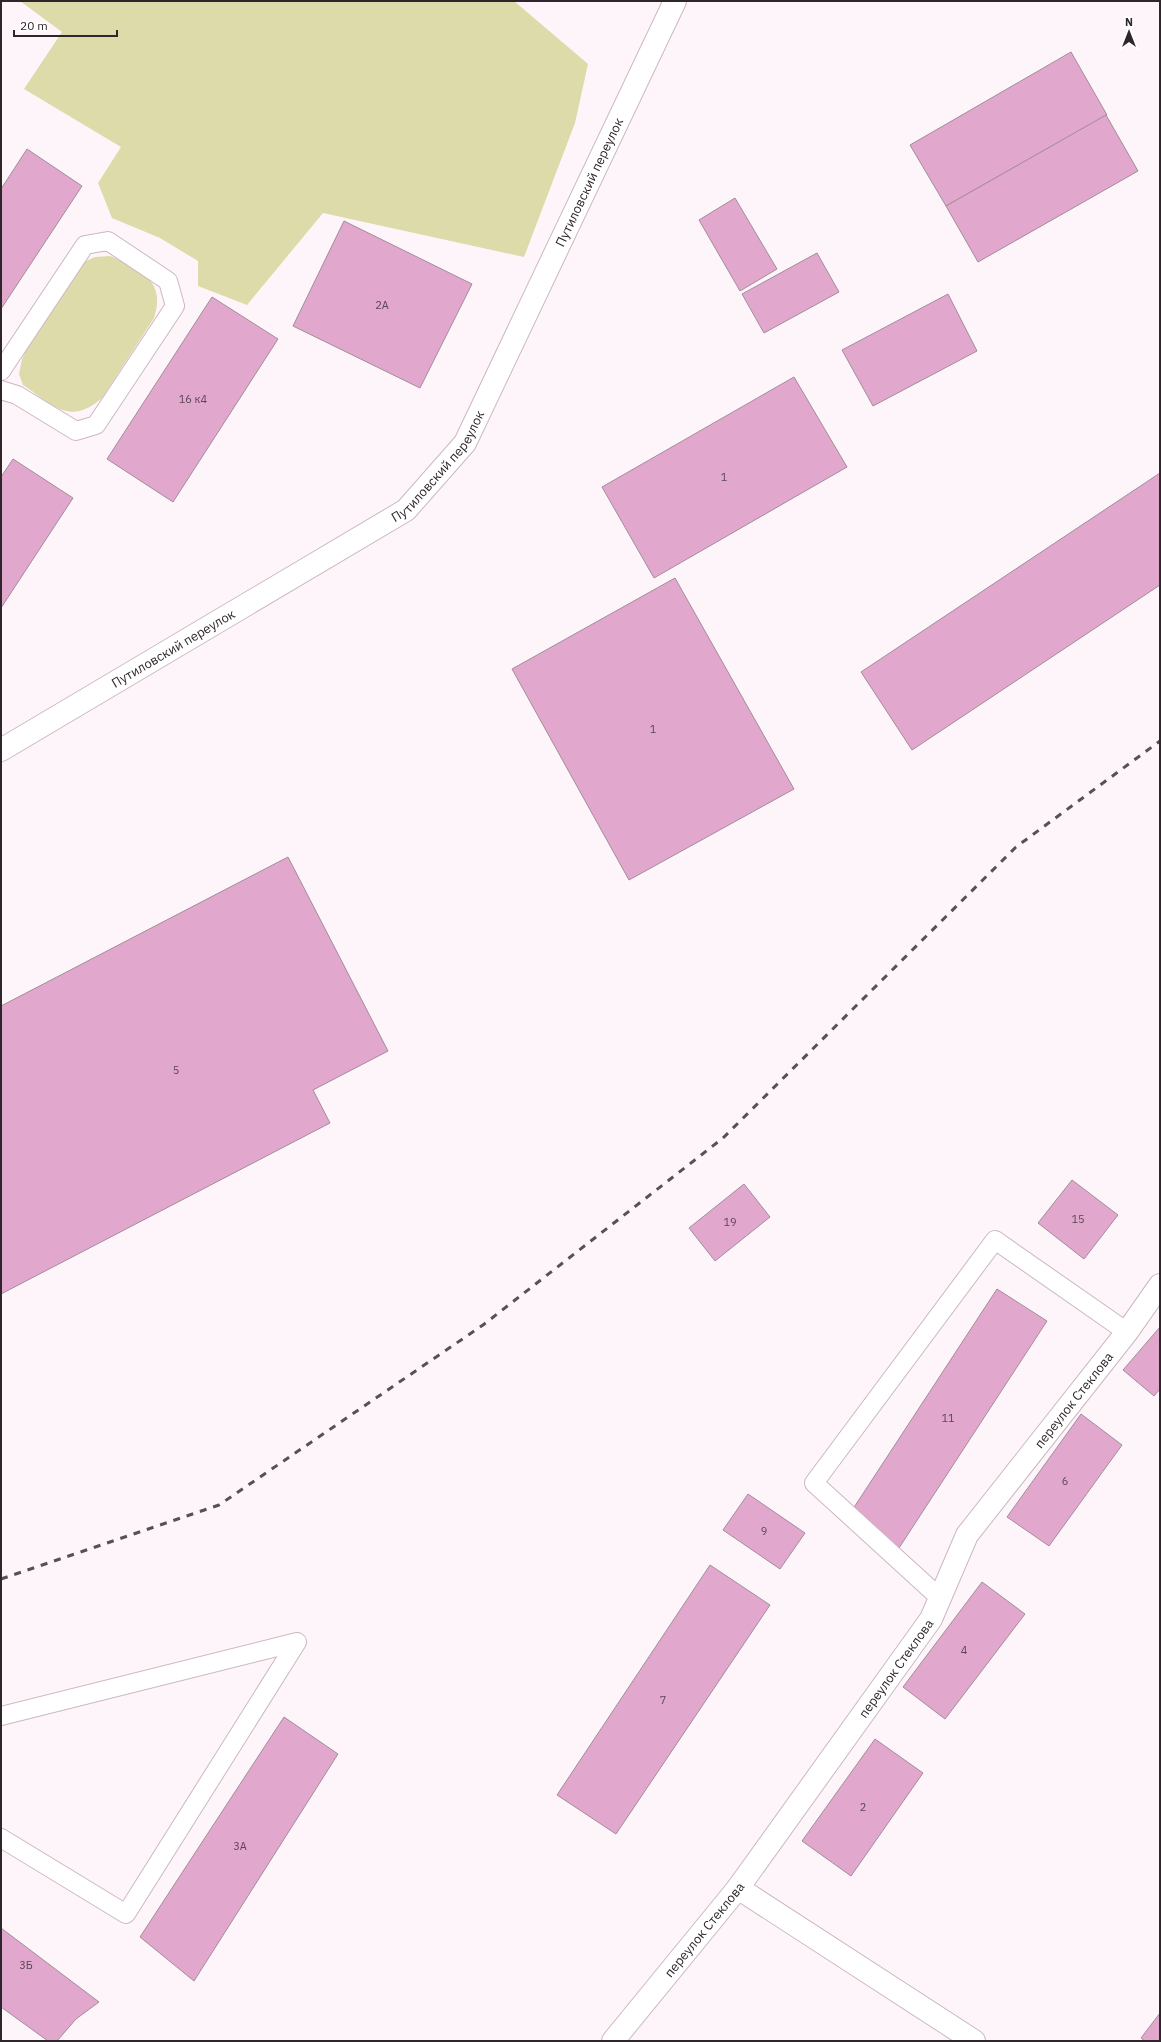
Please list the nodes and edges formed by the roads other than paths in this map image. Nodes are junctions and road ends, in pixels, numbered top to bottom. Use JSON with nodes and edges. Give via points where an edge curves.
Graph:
{"nodes":[{"id":1,"x":675,"y":1,"type":"edge"},
{"id":2,"x":1,"y":371,"type":"edge"},
{"id":3,"x":1,"y":390,"type":"edge"},
{"id":4,"x":1,"y":750,"type":"edge"},
{"id":5,"x":1160,"y":1285,"type":"edge"},
{"id":6,"x":1127,"y":1332,"type":"junction"},
{"id":7,"x":940,"y":1598,"type":"junction"},
{"id":8,"x":1,"y":1716,"type":"edge"},
{"id":9,"x":1,"y":1838,"type":"edge"},
{"id":10,"x":738,"y":1888,"type":"junction"},
{"id":11,"x":613,"y":2041,"type":"edge"},
{"id":12,"x":974,"y":2041,"type":"edge"}],
"edges":[{"from":1,"to":4,"type":"street","name":"Путиловский переулок","via":[[465,443],[416,499],[406,510]]},
{"from":2,"to":3,"type":"lane","via":[[85,245],[108,241],[168,281],[175,306],[96,424],[76,431],[17,395]]},
{"from":5,"to":6,"type":"street","name":"переулок Стеклова"},
{"from":6,"to":7,"type":"street","name":"переулок Стеклова","via":[[967,1535]]},
{"from":6,"to":7,"type":"lane","via":[[995,1240],[814,1483]]},
{"from":7,"to":10,"type":"street","name":"переулок Стеклова","via":[[931,1619]]},
{"from":8,"to":9,"type":"lane","via":[[297,1642],[126,1914]]},
{"from":10,"to":11,"type":"street","name":"переулок Стеклова"},
{"from":10,"to":12,"type":"street"}]}
